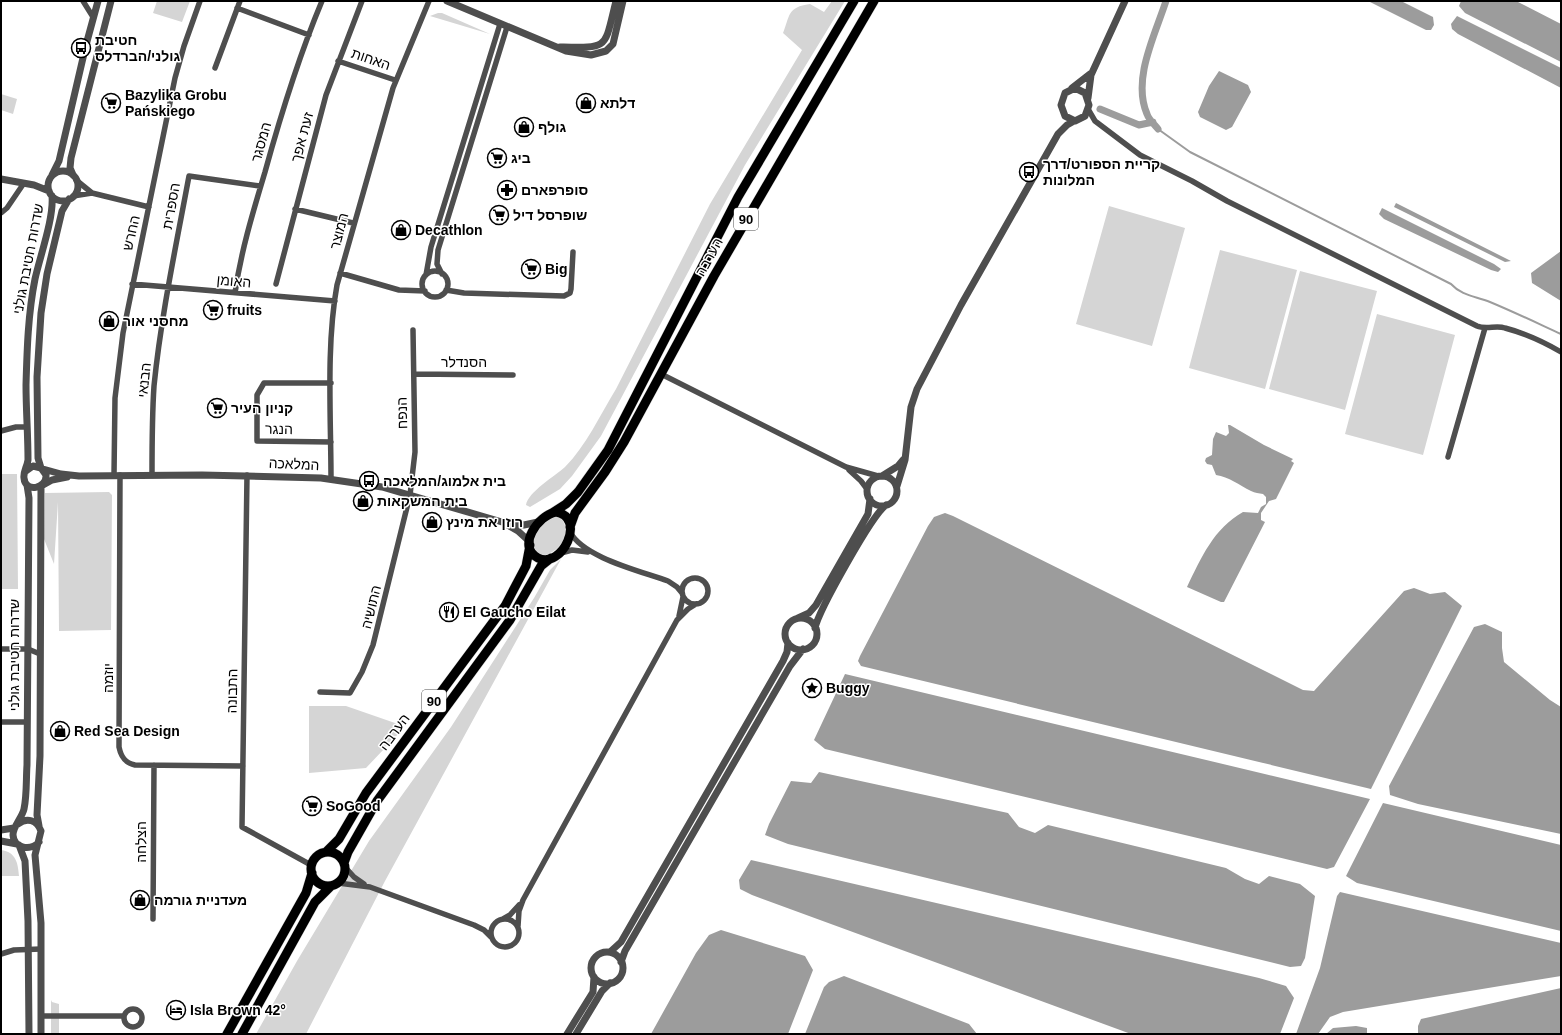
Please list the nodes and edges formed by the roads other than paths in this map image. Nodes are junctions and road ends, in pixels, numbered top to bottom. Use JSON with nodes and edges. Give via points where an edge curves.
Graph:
{"nodes":[{"id":1,"x":83,"y":1,"type":"edge"},
{"id":2,"x":98,"y":1,"type":"edge"},
{"id":3,"x":111,"y":1,"type":"edge"},
{"id":4,"x":200,"y":1,"type":"edge"},
{"id":5,"x":240,"y":1,"type":"edge"},
{"id":6,"x":322,"y":1,"type":"edge"},
{"id":7,"x":362,"y":1,"type":"edge"},
{"id":8,"x":429,"y":1,"type":"edge"},
{"id":9,"x":447,"y":1,"type":"edge"},
{"id":10,"x":616,"y":1,"type":"edge"},
{"id":11,"x":623,"y":1,"type":"edge"},
{"id":12,"x":854,"y":1,"type":"edge"},
{"id":13,"x":874,"y":1,"type":"edge"},
{"id":14,"x":1125,"y":1,"type":"edge"},
{"id":15,"x":237,"y":8,"type":"junction"},
{"id":16,"x":93,"y":17,"type":"junction"},
{"id":17,"x":504,"y":26,"type":"junction"},
{"id":18,"x":309,"y":35,"type":"junction"},
{"id":19,"x":556,"y":46,"type":"junction"},
{"id":20,"x":338,"y":61,"type":"junction"},
{"id":21,"x":215,"y":68,"type":"dead end"},
{"id":22,"x":1094,"y":68,"type":"junction"},
{"id":23,"x":396,"y":80,"type":"junction"},
{"id":24,"x":1072,"y":88,"type":"junction"},
{"id":25,"x":1088,"y":98,"type":"junction"},
{"id":26,"x":1062,"y":108,"type":"junction"},
{"id":27,"x":1088,"y":109,"type":"junction"},
{"id":28,"x":1083,"y":118,"type":"junction"},
{"id":29,"x":1074,"y":121,"type":"junction"},
{"id":30,"x":1095,"y":121,"type":"junction"},
{"id":31,"x":1058,"y":134,"type":"junction"},
{"id":32,"x":51,"y":176,"type":"junction"},
{"id":33,"x":75,"y":178,"type":"junction"},
{"id":34,"x":1,"y":179,"type":"edge"},
{"id":35,"x":26,"y":184,"type":"junction"},
{"id":36,"x":260,"y":186,"type":"junction"},
{"id":37,"x":92,"y":193,"type":"junction"},
{"id":38,"x":51,"y":194,"type":"junction"},
{"id":39,"x":71,"y":198,"type":"junction"},
{"id":40,"x":149,"y":207,"type":"junction"},
{"id":41,"x":295,"y":209,"type":"junction"},
{"id":42,"x":1,"y":213,"type":"edge"},
{"id":43,"x":354,"y":223,"type":"junction"},
{"id":44,"x":573,"y":252,"type":"dead end"},
{"id":45,"x":340,"y":273,"type":"junction"},
{"id":46,"x":442,"y":274,"type":"junction"},
{"id":47,"x":426,"y":275,"type":"junction"},
{"id":48,"x":132,"y":284,"type":"junction"},
{"id":49,"x":276,"y":284,"type":"dead end"},
{"id":50,"x":169,"y":288,"type":"junction"},
{"id":51,"x":446,"y":290,"type":"junction"},
{"id":52,"x":424,"y":291,"type":"junction"},
{"id":53,"x":235,"y":293,"type":"junction"},
{"id":54,"x":335,"y":302,"type":"junction"},
{"id":55,"x":1485,"y":328,"type":"junction"},
{"id":56,"x":413,"y":330,"type":"dead end"},
{"id":57,"x":1561,"y":352,"type":"edge"},
{"id":58,"x":414,"y":374,"type":"junction"},
{"id":59,"x":661,"y":374,"type":"junction"},
{"id":60,"x":513,"y":375,"type":"dead end"},
{"id":61,"x":331,"y":383,"type":"junction"},
{"id":62,"x":27,"y":427,"type":"junction"},
{"id":63,"x":1,"y":431,"type":"edge"},
{"id":64,"x":331,"y":442,"type":"junction"},
{"id":65,"x":905,"y":454,"type":"junction"},
{"id":66,"x":1448,"y":457,"type":"dead end"},
{"id":67,"x":846,"y":467,"type":"junction"},
{"id":68,"x":42,"y":468,"type":"junction"},
{"id":69,"x":26,"y":471,"type":"junction"},
{"id":70,"x":117,"y":475,"type":"junction"},
{"id":71,"x":152,"y":475,"type":"junction"},
{"id":72,"x":247,"y":475,"type":"junction"},
{"id":73,"x":79,"y":476,"type":"junction"},
{"id":74,"x":880,"y":476,"type":"junction"},
{"id":75,"x":331,"y":479,"type":"junction"},
{"id":76,"x":27,"y":485,"type":"junction"},
{"id":77,"x":42,"y":486,"type":"junction"},
{"id":78,"x":896,"y":486,"type":"junction"},
{"id":79,"x":867,"y":489,"type":"junction"},
{"id":80,"x":410,"y":495,"type":"junction"},
{"id":81,"x":870,"y":499,"type":"junction"},
{"id":82,"x":886,"y":505,"type":"junction"},
{"id":83,"x":552,"y":513,"type":"junction"},
{"id":84,"x":502,"y":522,"type":"junction"},
{"id":85,"x":538,"y":522,"type":"junction"},
{"id":86,"x":570,"y":530,"type":"junction"},
{"id":87,"x":530,"y":543,"type":"junction"},
{"id":88,"x":590,"y":552,"type":"junction"},
{"id":89,"x":555,"y":556,"type":"junction"},
{"id":90,"x":668,"y":581,"type":"junction"},
{"id":91,"x":686,"y":582,"type":"junction"},
{"id":92,"x":683,"y":595,"type":"junction"},
{"id":93,"x":696,"y":604,"type":"junction"},
{"id":94,"x":798,"y":618,"type":"junction"},
{"id":95,"x":677,"y":620,"type":"junction"},
{"id":96,"x":815,"y":628,"type":"junction"},
{"id":97,"x":788,"y":643,"type":"junction"},
{"id":98,"x":1,"y":649,"type":"edge"},
{"id":99,"x":28,"y":649,"type":"junction"},
{"id":100,"x":803,"y":649,"type":"junction"},
{"id":101,"x":40,"y":654,"type":"junction"},
{"id":102,"x":320,"y":692,"type":"dead end"},
{"id":103,"x":1,"y":722,"type":"edge"},
{"id":104,"x":27,"y":722,"type":"junction"},
{"id":105,"x":154,"y":765,"type":"junction"},
{"id":106,"x":243,"y":766,"type":"junction"},
{"id":107,"x":16,"y":826,"type":"junction"},
{"id":108,"x":39,"y":826,"type":"junction"},
{"id":109,"x":1,"y":830,"type":"edge"},
{"id":110,"x":1,"y":841,"type":"edge"},
{"id":111,"x":39,"y":842,"type":"junction"},
{"id":112,"x":18,"y":844,"type":"junction"},
{"id":113,"x":326,"y":852,"type":"junction"},
{"id":114,"x":345,"y":865,"type":"junction"},
{"id":115,"x":312,"y":869,"type":"junction"},
{"id":116,"x":334,"y":884,"type":"junction"},
{"id":117,"x":370,"y":887,"type":"junction"},
{"id":118,"x":523,"y":900,"type":"junction"},
{"id":119,"x":153,"y":919,"type":"dead end"},
{"id":120,"x":503,"y":919,"type":"junction"},
{"id":121,"x":495,"y":924,"type":"junction"},
{"id":122,"x":474,"y":925,"type":"junction"},
{"id":123,"x":518,"y":926,"type":"junction"},
{"id":124,"x":491,"y":937,"type":"junction"},
{"id":125,"x":29,"y":949,"type":"junction"},
{"id":126,"x":41,"y":949,"type":"junction"},
{"id":127,"x":610,"y":952,"type":"junction"},
{"id":128,"x":1,"y":954,"type":"edge"},
{"id":129,"x":621,"y":962,"type":"junction"},
{"id":130,"x":594,"y":977,"type":"junction"},
{"id":131,"x":611,"y":983,"type":"junction"},
{"id":132,"x":41,"y":1016,"type":"junction"},
{"id":133,"x":124,"y":1016,"type":"dead end"},
{"id":134,"x":29,"y":1034,"type":"edge"},
{"id":135,"x":41,"y":1034,"type":"edge"},
{"id":136,"x":227,"y":1034,"type":"edge"},
{"id":137,"x":242,"y":1034,"type":"edge"},
{"id":138,"x":567,"y":1034,"type":"edge"},
{"id":139,"x":576,"y":1034,"type":"edge"}],
"edges":[{"from":1,"to":16,"type":"street"},
{"from":2,"to":16,"type":"street"},
{"from":3,"to":33,"type":"street","via":[[71,158],[70,168]]},
{"from":4,"to":40,"type":"street","name":"החרש","via":[[175,78]]},
{"from":5,"to":15,"type":"street"},
{"from":6,"to":18,"type":"street","name":"המסגר"},
{"from":7,"to":20,"type":"street","name":"זעת אפך"},
{"from":8,"to":23,"type":"street","name":"המוצר"},
{"from":9,"to":17,"type":"street"},
{"from":10,"to":19,"type":"street","via":[[607,36],[600,45],[592,48]]},
{"from":11,"to":19,"type":"street","via":[[615,40],[606,51],[597,55],[584,55]]},
{"from":12,"to":83,"type":"highway","name":"הערבה","number":"90","via":[[744,186],[608,450],[570,500]]},
{"from":13,"to":59,"type":"highway","name":"הערבה","number":"90","via":[[729,249]]},
{"from":14,"to":22,"type":"street"},
{"from":15,"to":18,"type":"street"},
{"from":15,"to":21,"type":"street"},
{"from":16,"to":32,"type":"street","via":[[59,161]]},
{"from":17,"to":19,"type":"street"},
{"from":17,"to":46,"type":"street","via":[[438,250],[437,264]]},
{"from":17,"to":47,"type":"street","via":[[432,247]]},
{"from":18,"to":36,"type":"street","name":"המסגר"},
{"from":20,"to":23,"type":"street","name":"האחות"},
{"from":20,"to":41,"type":"street","name":"זעת אפך"},
{"from":22,"to":24,"type":"street","via":[[1085,80]]},
{"from":22,"to":25,"type":"street"},
{"from":23,"to":43,"type":"street","name":"המוצר"},
{"from":24,"to":25,"type":"street","via":[[1080,89]]},
{"from":24,"to":26,"type":"street","via":[[1064,95]]},
{"from":25,"to":27,"type":"street"},
{"from":26,"to":29,"type":"street","via":[[1065,116]]},
{"from":26,"to":31,"type":"street"},
{"from":27,"to":28,"type":"street"},
{"from":27,"to":30,"type":"street"},
{"from":28,"to":29,"type":"street"},
{"from":28,"to":30,"type":"street"},
{"from":29,"to":31,"type":"street"},
{"from":30,"to":55,"type":"street","via":[[1140,155],[1227,201]]},
{"from":31,"to":65,"type":"street","via":[[961,305],[917,389],[911,407]]},
{"from":32,"to":33,"type":"street","via":[[63,171]]},
{"from":32,"to":35,"type":"street","via":[[39,183]]},
{"from":32,"to":38,"type":"street","via":[[48,183]]},
{"from":33,"to":37,"type":"street"},
{"from":33,"to":39,"type":"street","via":[[77,189]]},
{"from":34,"to":35,"type":"street"},
{"from":35,"to":38,"type":"street"},
{"from":35,"to":42,"type":"street"},
{"from":36,"to":50,"type":"street","name":"הספרית","via":[[189,176]]},
{"from":36,"to":53,"type":"street","name":"המסגר","via":[[243,247]]},
{"from":37,"to":39,"type":"street"},
{"from":37,"to":40,"type":"street"},
{"from":38,"to":39,"type":"street","via":[[60,200]]},
{"from":38,"to":62,"type":"street","name":"שדרות חטיבת גולני","via":[[51,208],[30,312]]},
{"from":39,"to":68,"type":"street","name":"שדרות חטיבת גולני","via":[[62,211],[41,313],[37,393],[38,458]]},
{"from":40,"to":48,"type":"street","name":"החרש"},
{"from":41,"to":43,"type":"street"},
{"from":41,"to":49,"type":"street","name":"זעת אפך"},
{"from":43,"to":45,"type":"street","name":"המוצר"},
{"from":44,"to":51,"type":"street","via":[[570,293],[559,296],[464,293]]},
{"from":45,"to":52,"type":"street","via":[[399,290]]},
{"from":45,"to":54,"type":"street","name":"המוצר"},
{"from":46,"to":47,"type":"street","via":[[432,272]]},
{"from":46,"to":51,"type":"street","via":[[448,281]]},
{"from":47,"to":52,"type":"street","via":[[422,284]]},
{"from":48,"to":50,"type":"street","name":"האומן"},
{"from":48,"to":70,"type":"street","name":"החרש","via":[[115,398]]},
{"from":50,"to":53,"type":"street","name":"האומן"},
{"from":50,"to":71,"type":"street","name":"הבנאי","via":[[154,388]]},
{"from":51,"to":52,"type":"street","via":[[435,297]]},
{"from":53,"to":54,"type":"street","name":"האומן"},
{"from":54,"to":61,"type":"street","name":"המוצר"},
{"from":55,"to":57,"type":"street","via":[[1506,328]]},
{"from":55,"to":66,"type":"street"},
{"from":56,"to":58,"type":"street","name":"הנפח"},
{"from":58,"to":60,"type":"street","name":"הסנדלר"},
{"from":58,"to":80,"type":"street","name":"הנפח","via":[[415,452]]},
{"from":59,"to":67,"type":"street"},
{"from":59,"to":86,"type":"highway","name":"הערבה","number":"90","via":[[616,457],[575,513]]},
{"from":61,"to":64,"type":"street","name":"המוצר"},
{"from":61,"to":64,"type":"street","name":"הנגר","via":[[264,383],[257,395],[257,441]]},
{"from":62,"to":63,"type":"street"},
{"from":62,"to":69,"type":"street","name":"שדרות חטיבת גולני"},
{"from":64,"to":75,"type":"street","name":"המוצר"},
{"from":65,"to":74,"type":"street","via":[[898,466]]},
{"from":65,"to":78,"type":"street"},
{"from":67,"to":74,"type":"street"},
{"from":67,"to":79,"type":"street"},
{"from":68,"to":69,"type":"street","via":[[33,466]]},
{"from":68,"to":73,"type":"street","name":"המלאכה"},
{"from":68,"to":77,"type":"street","via":[[46,477]]},
{"from":69,"to":76,"type":"street","via":[[24,479]]},
{"from":70,"to":71,"type":"street","name":"המלאכה"},
{"from":70,"to":73,"type":"street","name":"המלאכה"},
{"from":70,"to":105,"type":"street","name":"יוזמה","via":[[119,747],[121,756],[128,763]]},
{"from":71,"to":72,"type":"street","name":"המלאכה"},
{"from":72,"to":75,"type":"street","name":"המלאכה"},
{"from":72,"to":106,"type":"street","name":"התבונה"},
{"from":73,"to":77,"type":"street","name":"המלאכה","via":[[56,479]]},
{"from":74,"to":78,"type":"street","via":[[890,477]]},
{"from":74,"to":79,"type":"street","via":[[871,480]]},
{"from":75,"to":80,"type":"street","name":"המלאכה"},
{"from":76,"to":77,"type":"street","via":[[35,488]]},
{"from":76,"to":99,"type":"street","name":"שדרות חטיבת גולני"},
{"from":77,"to":101,"type":"street","name":"שדרות חטיבת גולני"},
{"from":78,"to":82,"type":"street","via":[[895,499]]},
{"from":79,"to":81,"type":"street"},
{"from":80,"to":84,"type":"street","name":"המלאכה"},
{"from":80,"to":102,"type":"street","name":"התושיה","via":[[382,615],[367,663],[350,693]]},
{"from":81,"to":82,"type":"street","via":[[878,505]]},
{"from":81,"to":94,"type":"street","via":[[868,514],[816,605],[809,613]]},
{"from":82,"to":96,"type":"street","via":[[874,518],[824,606]]},
{"from":83,"to":85,"type":"highway","number":"90"},
{"from":83,"to":86,"type":"highway","via":[[563,514],[568,520]]},
{"from":84,"to":85,"type":"street","name":"המלאכה","via":[[524,525]]},
{"from":84,"to":87,"type":"street","name":"המלאכה","via":[[518,531]]},
{"from":85,"to":87,"type":"highway","number":"90","via":[[532,531]]},
{"from":86,"to":88,"type":"street","via":[[578,544]]},
{"from":86,"to":89,"type":"highway","number":"90","via":[[568,541]]},
{"from":87,"to":89,"type":"highway","via":[[537,558],[544,560]]},
{"from":87,"to":113,"type":"highway","name":"הערבה","number":"90","via":[[526,566],[505,606],[366,793],[339,839]]},
{"from":88,"to":89,"type":"street","via":[[572,550]]},
{"from":88,"to":90,"type":"street"},
{"from":89,"to":114,"type":"highway","name":"הערבה","number":"90","via":[[541,566],[510,620],[377,800],[348,852]]},
{"from":90,"to":91,"type":"street"},
{"from":90,"to":92,"type":"street"},
{"from":91,"to":92,"type":"street"},
{"from":91,"to":93,"type":"street","via":[[698,578],[708,587],[706,599]]},
{"from":92,"to":93,"type":"street","via":[[690,603]]},
{"from":92,"to":95,"type":"street"},
{"from":93,"to":95,"type":"street"},
{"from":94,"to":96,"type":"street","via":[[808,620]]},
{"from":94,"to":97,"type":"street","via":[[786,628]]},
{"from":95,"to":118,"type":"street"},
{"from":96,"to":100,"type":"street","via":[[814,642]]},
{"from":97,"to":100,"type":"street","via":[[796,649]]},
{"from":97,"to":127,"type":"street","via":[[786,656],[621,942]]},
{"from":98,"to":99,"type":"street"},
{"from":99,"to":101,"type":"street"},
{"from":99,"to":104,"type":"street","name":"שדרות חטיבת גולני"},
{"from":100,"to":129,"type":"street","via":[[786,672]]},
{"from":101,"to":108,"type":"street","name":"שדרות חטיבת גולני","via":[[37,815]]},
{"from":103,"to":104,"type":"street"},
{"from":104,"to":107,"type":"street","name":"שדרות חטיבת גולני","via":[[25,802],[22,816]]},
{"from":105,"to":106,"type":"street","name":"יוזמה"},
{"from":105,"to":119,"type":"street","name":"הצלחה"},
{"from":106,"to":115,"type":"street","name":"התבונה","via":[[242,827]]},
{"from":107,"to":108,"type":"street","via":[[27,820]]},
{"from":107,"to":109,"type":"street"},
{"from":107,"to":112,"type":"street","via":[[14,837]]},
{"from":108,"to":111,"type":"street"},
{"from":110,"to":112,"type":"street"},
{"from":111,"to":112,"type":"street","via":[[30,847]]},
{"from":111,"to":126,"type":"street","via":[[35,857]]},
{"from":112,"to":125,"type":"street","via":[[23,850],[25,861]]},
{"from":113,"to":114,"type":"highway","via":[[340,856]]},
{"from":113,"to":115,"type":"highway","via":[[318,855]]},
{"from":114,"to":116,"type":"highway","via":[[344,876]]},
{"from":114,"to":117,"type":"street","via":[[354,877]]},
{"from":115,"to":116,"type":"highway","via":[[320,884]]},
{"from":115,"to":136,"type":"highway","via":[[306,893]]},
{"from":116,"to":117,"type":"street"},
{"from":116,"to":137,"type":"highway","via":[[315,902]]},
{"from":117,"to":122,"type":"street"},
{"from":118,"to":120,"type":"street"},
{"from":118,"to":123,"type":"street"},
{"from":120,"to":121,"type":"street"},
{"from":120,"to":123,"type":"street","via":[[512,920]]},
{"from":121,"to":122,"type":"street"},
{"from":121,"to":124,"type":"street"},
{"from":122,"to":124,"type":"street"},
{"from":123,"to":124,"type":"street","via":[[519,937],[510,947],[500,946]]},
{"from":125,"to":126,"type":"street"},
{"from":125,"to":128,"type":"street"},
{"from":125,"to":134,"type":"street"},
{"from":126,"to":132,"type":"street"},
{"from":127,"to":129,"type":"street","via":[[619,957]]},
{"from":127,"to":130,"type":"street","via":[[595,957],[591,967]]},
{"from":129,"to":131,"type":"street","via":[[623,967],[620,976]]},
{"from":130,"to":131,"type":"street","via":[[602,983]]},
{"from":130,"to":138,"type":"street","via":[[593,992]]},
{"from":131,"to":139,"type":"street","via":[[602,991]]},
{"from":132,"to":133,"type":"street"},
{"from":132,"to":135,"type":"street"}]}
